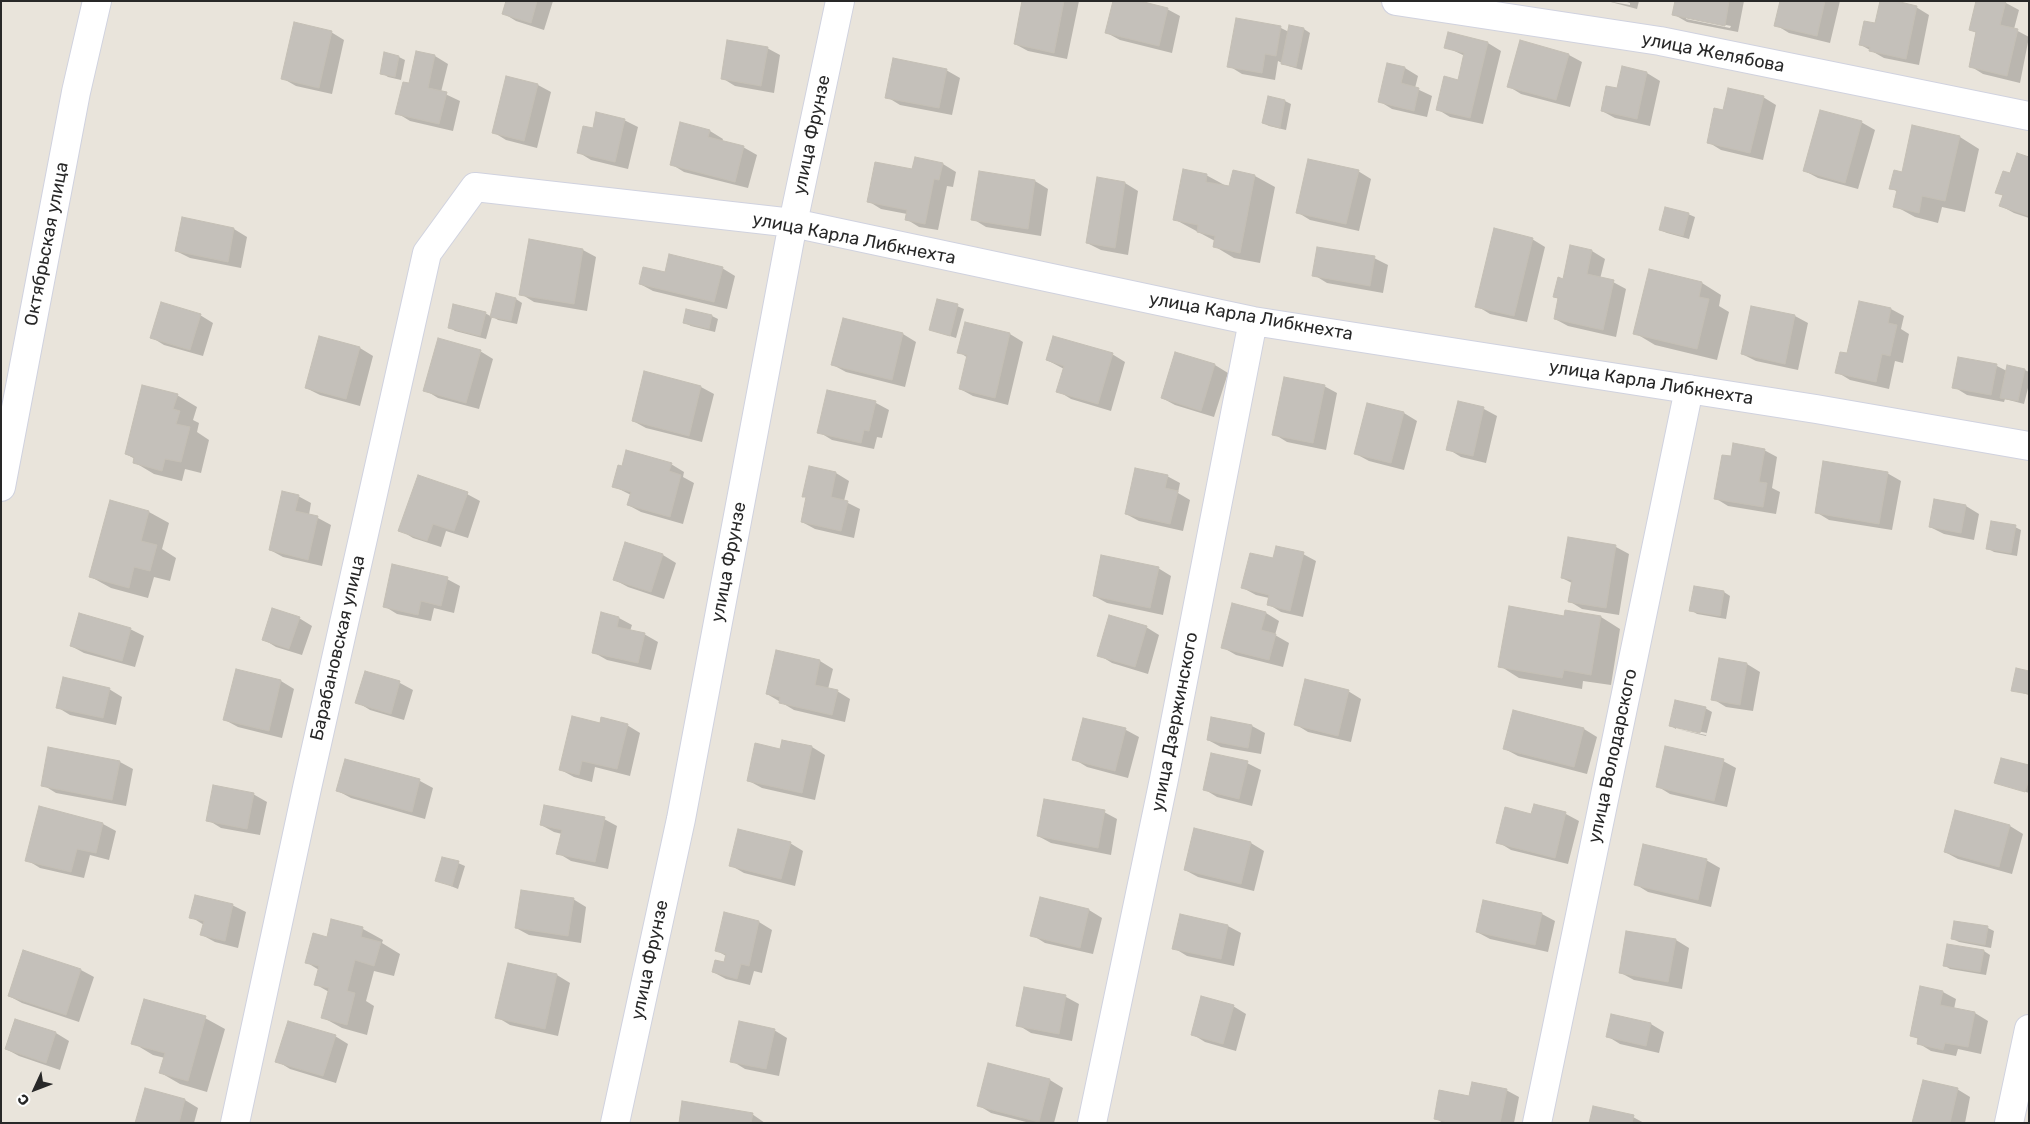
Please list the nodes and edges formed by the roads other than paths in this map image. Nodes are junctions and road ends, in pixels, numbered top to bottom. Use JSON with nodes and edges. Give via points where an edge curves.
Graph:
{"nodes":[{"id":1,"x":97,"y":1,"type":"edge"},
{"id":2,"x":840,"y":1,"type":"edge"},
{"id":3,"x":1396,"y":1,"type":"edge"},
{"id":4,"x":2029,"y":116,"type":"edge"},
{"id":5,"x":475,"y":187,"type":"joint"},
{"id":6,"x":793,"y":223,"type":"junction"},
{"id":7,"x":1253,"y":321,"type":"junction"},
{"id":8,"x":1688,"y":389,"type":"junction"},
{"id":9,"x":2029,"y":446,"type":"edge"},
{"id":10,"x":1,"y":487,"type":"edge"},
{"id":11,"x":2029,"y":1029,"type":"edge"},
{"id":12,"x":235,"y":1123,"type":"edge"},
{"id":13,"x":615,"y":1123,"type":"edge"},
{"id":14,"x":1092,"y":1123,"type":"edge"},
{"id":15,"x":1537,"y":1123,"type":"edge"},
{"id":16,"x":2008,"y":1123,"type":"edge"}],
"edges":[{"from":1,"to":10,"type":"street","name":"Октябрьская улица","via":[[76,92]]},
{"from":2,"to":6,"type":"street","name":"улица Фрунзе"},
{"from":3,"to":4,"type":"street","name":"улица Желябова","via":[[1660,41]]},
{"from":5,"to":6,"type":"street","name":"улица Карла Либкнехта"},
{"from":5,"to":12,"type":"street","name":"Барабановская улица","via":[[427,253]]},
{"from":6,"to":7,"type":"street","name":"улица Карла Либкнехта"},
{"from":6,"to":13,"type":"street","name":"улица Фрунзе","via":[[681,819]]},
{"from":7,"to":8,"type":"street","name":"улица Карла Либкнехта"},
{"from":7,"to":14,"type":"street","name":"улица Дзержинского","via":[[1164,779]]},
{"from":8,"to":9,"type":"street","name":"улица Карла Либкнехта"},
{"from":8,"to":15,"type":"street","name":"улица Володарского"},
{"from":11,"to":16,"type":"street"}]}
